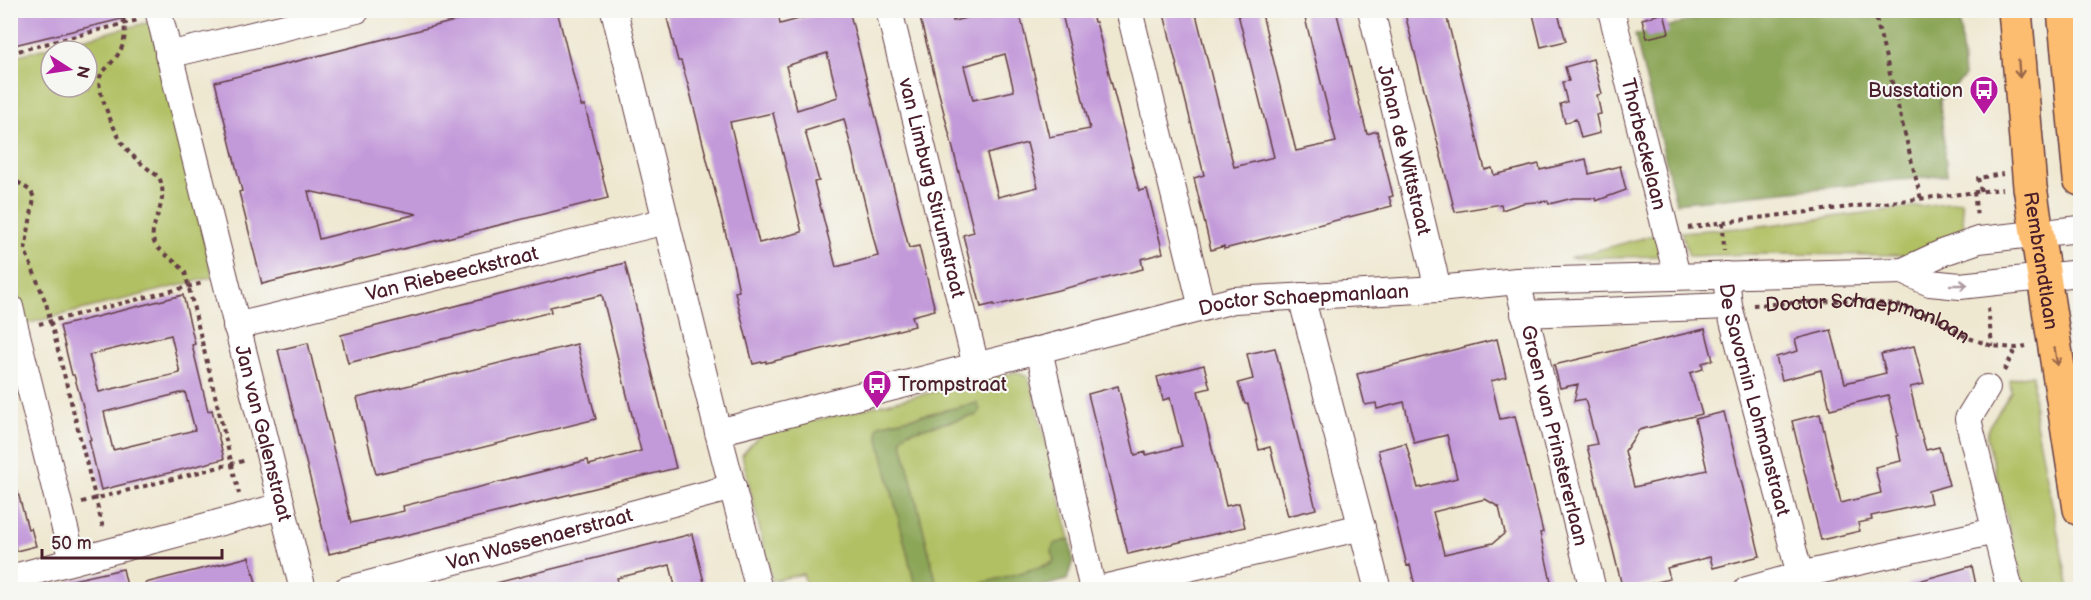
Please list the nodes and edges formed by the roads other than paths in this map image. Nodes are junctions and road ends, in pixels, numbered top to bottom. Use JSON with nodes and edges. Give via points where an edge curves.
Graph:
{"nodes":[{"id":1,"x":357,"y":10,"type":"edge"},
{"id":2,"x":614,"y":10,"type":"edge"},
{"id":3,"x":889,"y":10,"type":"edge"},
{"id":4,"x":1129,"y":10,"type":"edge"},
{"id":5,"x":1371,"y":10,"type":"edge"},
{"id":6,"x":1611,"y":10,"type":"edge"},
{"id":7,"x":2015,"y":10,"type":"edge"},
{"id":8,"x":2064,"y":10,"type":"edge"},
{"id":9,"x":158,"y":12,"type":"edge"},
{"id":10,"x":168,"y":55,"type":"junction"},
{"id":11,"x":2080,"y":179,"type":"edge"},
{"id":12,"x":666,"y":221,"type":"junction"},
{"id":13,"x":2080,"y":229,"type":"edge"},
{"id":14,"x":2037,"y":234,"type":"junction"},
{"id":15,"x":1903,"y":271,"type":"junction"},
{"id":16,"x":2080,"y":273,"type":"edge"},
{"id":17,"x":1726,"y":275,"type":"junction"},
{"id":18,"x":1677,"y":276,"type":"junction"},
{"id":19,"x":2043,"y":278,"type":"junction"},
{"id":20,"x":1517,"y":280,"type":"junction"},
{"id":21,"x":1438,"y":289,"type":"junction"},
{"id":22,"x":1301,"y":296,"type":"junction"},
{"id":23,"x":1729,"y":306,"type":"junction"},
{"id":24,"x":1202,"y":308,"type":"junction"},
{"id":25,"x":1524,"y":314,"type":"junction"},
{"id":26,"x":13,"y":318,"type":"edge"},
{"id":27,"x":236,"y":326,"type":"junction"},
{"id":28,"x":1039,"y":350,"type":"junction"},
{"id":29,"x":976,"y":366,"type":"junction"},
{"id":30,"x":1987,"y":388,"type":"dead end"},
{"id":31,"x":718,"y":432,"type":"junction"},
{"id":32,"x":733,"y":487,"type":"junction"},
{"id":33,"x":282,"y":506,"type":"junction"},
{"id":34,"x":2080,"y":509,"type":"edge"},
{"id":35,"x":1362,"y":527,"type":"junction"},
{"id":36,"x":1995,"y":531,"type":"junction"},
{"id":37,"x":73,"y":561,"type":"junction"},
{"id":38,"x":1800,"y":576,"type":"junction"},
{"id":39,"x":13,"y":581,"type":"edge"},
{"id":40,"x":303,"y":590,"type":"edge"},
{"id":41,"x":346,"y":590,"type":"edge"},
{"id":42,"x":759,"y":590,"type":"edge"},
{"id":43,"x":1094,"y":590,"type":"edge"},
{"id":44,"x":1378,"y":590,"type":"edge"},
{"id":45,"x":1593,"y":590,"type":"edge"},
{"id":46,"x":1747,"y":590,"type":"edge"},
{"id":47,"x":2010,"y":590,"type":"edge"}],
"edges":[{"from":1,"to":10,"type":"street"},
{"from":2,"to":12,"type":"street"},
{"from":3,"to":29,"type":"street","name":"van Limburg Stirumstraat"},
{"from":4,"to":24,"type":"street"},
{"from":5,"to":21,"type":"street","name":"Johan de Wittstraat"},
{"from":6,"to":18,"type":"street","name":"Thorbeckelaan"},
{"from":7,"to":14,"type":"main road","name":"Rembrandtlaan","one_way":true},
{"from":8,"to":11,"type":"main road"},
{"from":9,"to":10,"type":"street","name":"Jan van Galenstraat"},
{"from":10,"to":27,"type":"street","name":"Jan van Galenstraat"},
{"from":12,"to":27,"type":"street","name":"Van Riebeeckstraat"},
{"from":12,"to":31,"type":"street"},
{"from":13,"to":14,"type":"street","name":"Doctor Schaepmanlaan"},
{"from":14,"to":15,"type":"street","name":"Doctor Schaepmanlaan","via":[[1979,240]]},
{"from":14,"to":19,"type":"main road","name":"Rembrandtlaan"},
{"from":15,"to":17,"type":"street","name":"Doctor Schaepmanlaan"},
{"from":15,"to":19,"type":"street","name":"Doctor Schaepmanlaan","one_way":true,"via":[[1930,282],[1960,286]]},
{"from":16,"to":19,"type":"street","name":"Doctor Schaepmanlaan"},
{"from":17,"to":18,"type":"street","name":"Doctor Schaepmanlaan"},
{"from":17,"to":23,"type":"street","name":"De Savornin Lohmanstraat"},
{"from":18,"to":20,"type":"street","name":"Doctor Schaepmanlaan"},
{"from":19,"to":34,"type":"main road","name":"Rembrandtlaan","one_way":true},
{"from":20,"to":21,"type":"street","name":"Doctor Schaepmanlaan"},
{"from":20,"to":25,"type":"street","name":"Groen van Prinstererlaan"},
{"from":21,"to":22,"type":"street","name":"Doctor Schaepmanlaan"},
{"from":22,"to":24,"type":"street","name":"Doctor Schaepmanlaan","via":[[1234,300]]},
{"from":22,"to":35,"type":"street"},
{"from":23,"to":25,"type":"street"},
{"from":23,"to":38,"type":"street","name":"De Savornin Lohmanstraat"},
{"from":24,"to":28,"type":"street","name":"Doctor Schaepmanlaan"},
{"from":25,"to":45,"type":"street","name":"Groen van Prinstererlaan"},
{"from":26,"to":37,"type":"street"},
{"from":27,"to":33,"type":"street","name":"Jan van Galenstraat"},
{"from":28,"to":29,"type":"street","name":"Doctor Schaepmanlaan"},
{"from":28,"to":43,"type":"street"},
{"from":29,"to":31,"type":"street","name":"Doctor Schaepmanlaan"},
{"from":30,"to":36,"type":"street","via":[[1968,419]]},
{"from":31,"to":32,"type":"street"},
{"from":32,"to":41,"type":"street","name":"Van Wassenaerstraat"},
{"from":32,"to":42,"type":"street"},
{"from":33,"to":37,"type":"street"},
{"from":33,"to":40,"type":"street","name":"Jan van Galenstraat"},
{"from":35,"to":43,"type":"street"},
{"from":35,"to":44,"type":"street"},
{"from":36,"to":38,"type":"street"},
{"from":36,"to":47,"type":"street"},
{"from":37,"to":39,"type":"street"},
{"from":38,"to":46,"type":"street"}]}
